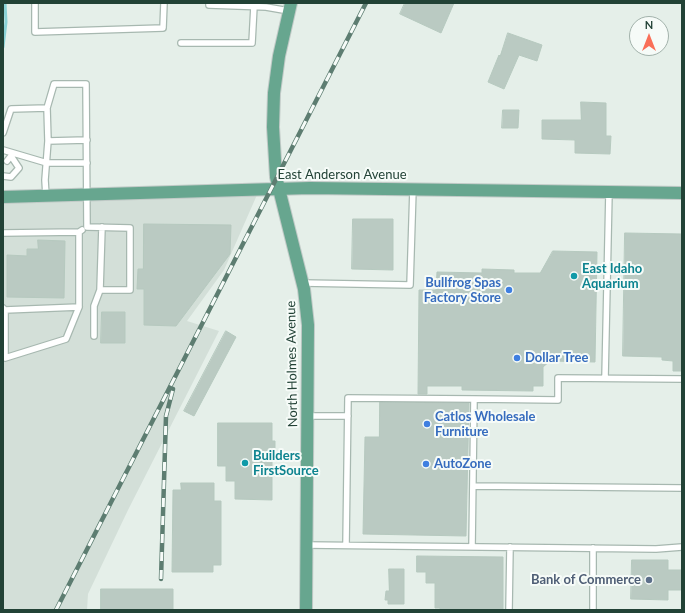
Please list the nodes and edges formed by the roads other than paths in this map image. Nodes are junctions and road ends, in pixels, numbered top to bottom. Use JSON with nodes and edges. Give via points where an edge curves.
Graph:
{"nodes":[{"id":1,"x":36,"y":3,"type":"edge"},
{"id":2,"x":164,"y":3,"type":"edge"},
{"id":3,"x":209,"y":3,"type":"edge"},
{"id":4,"x":236,"y":4,"type":"edge"},
{"id":5,"x":266,"y":5,"type":"edge"},
{"id":6,"x":254,"y":6,"type":"junction"},
{"id":7,"x":290,"y":7,"type":"edge"},
{"id":8,"x":181,"y":44,"type":"dead end"},
{"id":9,"x":47,"y":108,"type":"junction"},
{"id":10,"x":3,"y":132,"type":"edge"},
{"id":11,"x":48,"y":140,"type":"junction"},
{"id":12,"x":86,"y":140,"type":"junction"},
{"id":13,"x":3,"y":150,"type":"edge"},
{"id":14,"x":12,"y":154,"type":"junction"},
{"id":15,"x":3,"y":155,"type":"edge"},
{"id":16,"x":7,"y":161,"type":"dead end"},
{"id":17,"x":46,"y":163,"type":"junction"},
{"id":18,"x":87,"y":163,"type":"junction"},
{"id":19,"x":3,"y":176,"type":"edge"},
{"id":20,"x":280,"y":188,"type":"junction"},
{"id":21,"x":413,"y":189,"type":"junction"},
{"id":22,"x":609,"y":192,"type":"junction"},
{"id":23,"x":682,"y":193,"type":"edge"},
{"id":24,"x":87,"y":195,"type":"junction"},
{"id":25,"x":46,"y":196,"type":"junction"},
{"id":26,"x":3,"y":197,"type":"edge"},
{"id":27,"x":87,"y":227,"type":"junction"},
{"id":28,"x":102,"y":227,"type":"junction"},
{"id":29,"x":79,"y":232,"type":"junction"},
{"id":30,"x":3,"y":233,"type":"edge"},
{"id":31,"x":302,"y":283,"type":"junction"},
{"id":32,"x":100,"y":290,"type":"junction"},
{"id":33,"x":79,"y":307,"type":"junction"},
{"id":34,"x":4,"y":309,"type":"edge"},
{"id":35,"x":94,"y":336,"type":"dead end"},
{"id":36,"x":605,"y":378,"type":"junction"},
{"id":37,"x":682,"y":379,"type":"edge"},
{"id":38,"x":474,"y":399,"type":"junction"},
{"id":39,"x":307,"y":416,"type":"junction"},
{"id":40,"x":348,"y":416,"type":"junction"},
{"id":41,"x":473,"y":486,"type":"junction"},
{"id":42,"x":682,"y":488,"type":"edge"},
{"id":43,"x":306,"y":545,"type":"junction"},
{"id":44,"x":346,"y":545,"type":"junction"},
{"id":45,"x":472,"y":547,"type":"junction"},
{"id":46,"x":510,"y":547,"type":"junction"},
{"id":47,"x":682,"y":547,"type":"edge"},
{"id":48,"x":593,"y":548,"type":"junction"},
{"id":49,"x":306,"y":610,"type":"edge"},
{"id":50,"x":509,"y":610,"type":"edge"},
{"id":51,"x":592,"y":610,"type":"edge"}],
"edges":[{"from":1,"to":2,"type":"lane","via":[[35,32],[163,28]]},
{"from":3,"to":4,"type":"lane"},
{"from":4,"to":6,"type":"lane"},
{"from":5,"to":6,"type":"lane"},
{"from":5,"to":7,"type":"lane"},
{"from":6,"to":8,"type":"lane","via":[[252,43]]},
{"from":7,"to":20,"type":"main road","name":"North Holmes Avenue","via":[[274,92],[274,162]]},
{"from":9,"to":10,"type":"lane","via":[[11,109]]},
{"from":9,"to":11,"type":"lane"},
{"from":9,"to":12,"type":"lane","via":[[54,84],[86,84]]},
{"from":11,"to":12,"type":"lane"},
{"from":11,"to":17,"type":"lane"},
{"from":12,"to":18,"type":"lane"},
{"from":13,"to":14,"type":"lane"},
{"from":14,"to":15,"type":"lane"},
{"from":14,"to":16,"type":"lane"},
{"from":14,"to":17,"type":"lane"},
{"from":14,"to":19,"type":"lane","via":[[19,168],[11,177]]},
{"from":17,"to":18,"type":"lane"},
{"from":17,"to":25,"type":"lane"},
{"from":18,"to":24,"type":"lane"},
{"from":20,"to":21,"type":"main road","name":"East Anderson Avenue"},
{"from":20,"to":24,"type":"main road","name":"East Anderson Avenue"},
{"from":20,"to":31,"type":"main road","name":"North Holmes Avenue"},
{"from":21,"to":22,"type":"main road","name":"East Anderson Avenue"},
{"from":21,"to":31,"type":"lane","via":[[410,285]]},
{"from":22,"to":23,"type":"main road","name":"East Anderson Avenue"},
{"from":22,"to":36,"type":"lane"},
{"from":24,"to":25,"type":"main road","name":"East Anderson Avenue"},
{"from":24,"to":27,"type":"lane"},
{"from":25,"to":26,"type":"main road","name":"East Anderson Avenue"},
{"from":27,"to":28,"type":"lane"},
{"from":27,"to":29,"type":"lane"},
{"from":28,"to":32,"type":"lane"},
{"from":28,"to":32,"type":"lane","via":[[130,228],[130,290]]},
{"from":29,"to":30,"type":"lane"},
{"from":29,"to":33,"type":"lane"},
{"from":31,"to":39,"type":"main road","name":"North Holmes Avenue","via":[[308,325]]},
{"from":32,"to":35,"type":"lane","via":[[94,306]]},
{"from":33,"to":34,"type":"lane"},
{"from":33,"to":34,"type":"lane","via":[[66,339],[5,358]]},
{"from":36,"to":37,"type":"lane"},
{"from":36,"to":38,"type":"lane","via":[[558,378],[558,400]]},
{"from":38,"to":40,"type":"lane","via":[[348,398]]},
{"from":38,"to":41,"type":"lane"},
{"from":39,"to":40,"type":"lane"},
{"from":39,"to":43,"type":"main road","name":"North Holmes Avenue"},
{"from":40,"to":44,"type":"lane"},
{"from":41,"to":42,"type":"lane"},
{"from":41,"to":45,"type":"lane"},
{"from":43,"to":44,"type":"lane"},
{"from":43,"to":49,"type":"main road","name":"North Holmes Avenue"},
{"from":44,"to":45,"type":"lane"},
{"from":45,"to":46,"type":"lane"},
{"from":46,"to":48,"type":"lane"},
{"from":46,"to":50,"type":"lane"},
{"from":47,"to":48,"type":"lane"},
{"from":48,"to":51,"type":"lane"}]}
